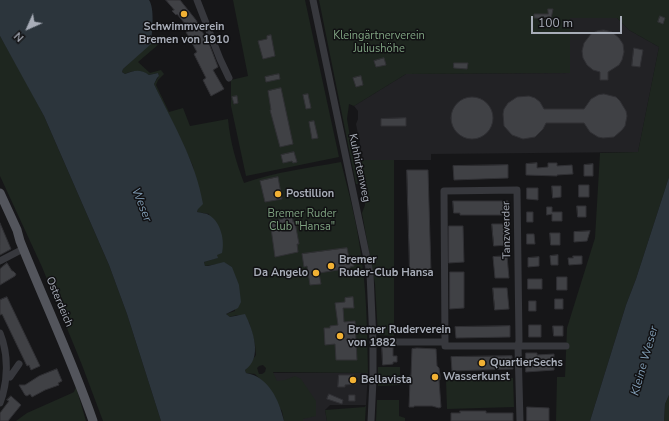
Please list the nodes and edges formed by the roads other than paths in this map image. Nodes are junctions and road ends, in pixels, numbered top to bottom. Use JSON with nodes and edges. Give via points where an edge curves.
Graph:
{"nodes":[{"id":1,"x":197,"y":0,"type":"edge"},
{"id":2,"x":313,"y":0,"type":"edge"},
{"id":3,"x":229,"y":78,"type":"dead end"},
{"id":4,"x":0,"y":193,"type":"edge"},
{"id":5,"x":23,"y":249,"type":"junction"},
{"id":6,"x":0,"y":261,"type":"edge"},
{"id":7,"x":0,"y":334,"type":"edge"},
{"id":8,"x":373,"y":342,"type":"junction"},
{"id":9,"x":445,"y":342,"type":"junction"},
{"id":10,"x":518,"y":346,"type":"junction"},
{"id":11,"x":566,"y":346,"type":"dead end"},
{"id":12,"x":18,"y":364,"type":"dead end"},
{"id":13,"x":10,"y":378,"type":"junction"},
{"id":14,"x":0,"y":403,"type":"edge"},
{"id":15,"x":93,"y":421,"type":"edge"},
{"id":16,"x":371,"y":421,"type":"edge"},
{"id":17,"x":520,"y":421,"type":"edge"}],
"edges":[{"from":1,"to":3,"type":"street"},
{"from":2,"to":8,"type":"street","name":"Kuhhirtenweg","via":[[370,273]]},
{"from":4,"to":5,"type":"main road","name":"Osterdeich"},
{"from":5,"to":6,"type":"street"},
{"from":5,"to":15,"type":"main road","name":"Osterdeich"},
{"from":7,"to":13,"type":"street"},
{"from":8,"to":9,"type":"street"},
{"from":8,"to":16,"type":"street","name":"Kuhhirtenweg"},
{"from":9,"to":10,"type":"street","via":[[445,346]]},
{"from":9,"to":10,"type":"street","name":"Tanzwerder","via":[[444,191],[518,190]]},
{"from":10,"to":11,"type":"street"},
{"from":10,"to":17,"type":"street","name":"Tanzwerder"},
{"from":12,"to":13,"type":"street"},
{"from":13,"to":14,"type":"street"}]}
